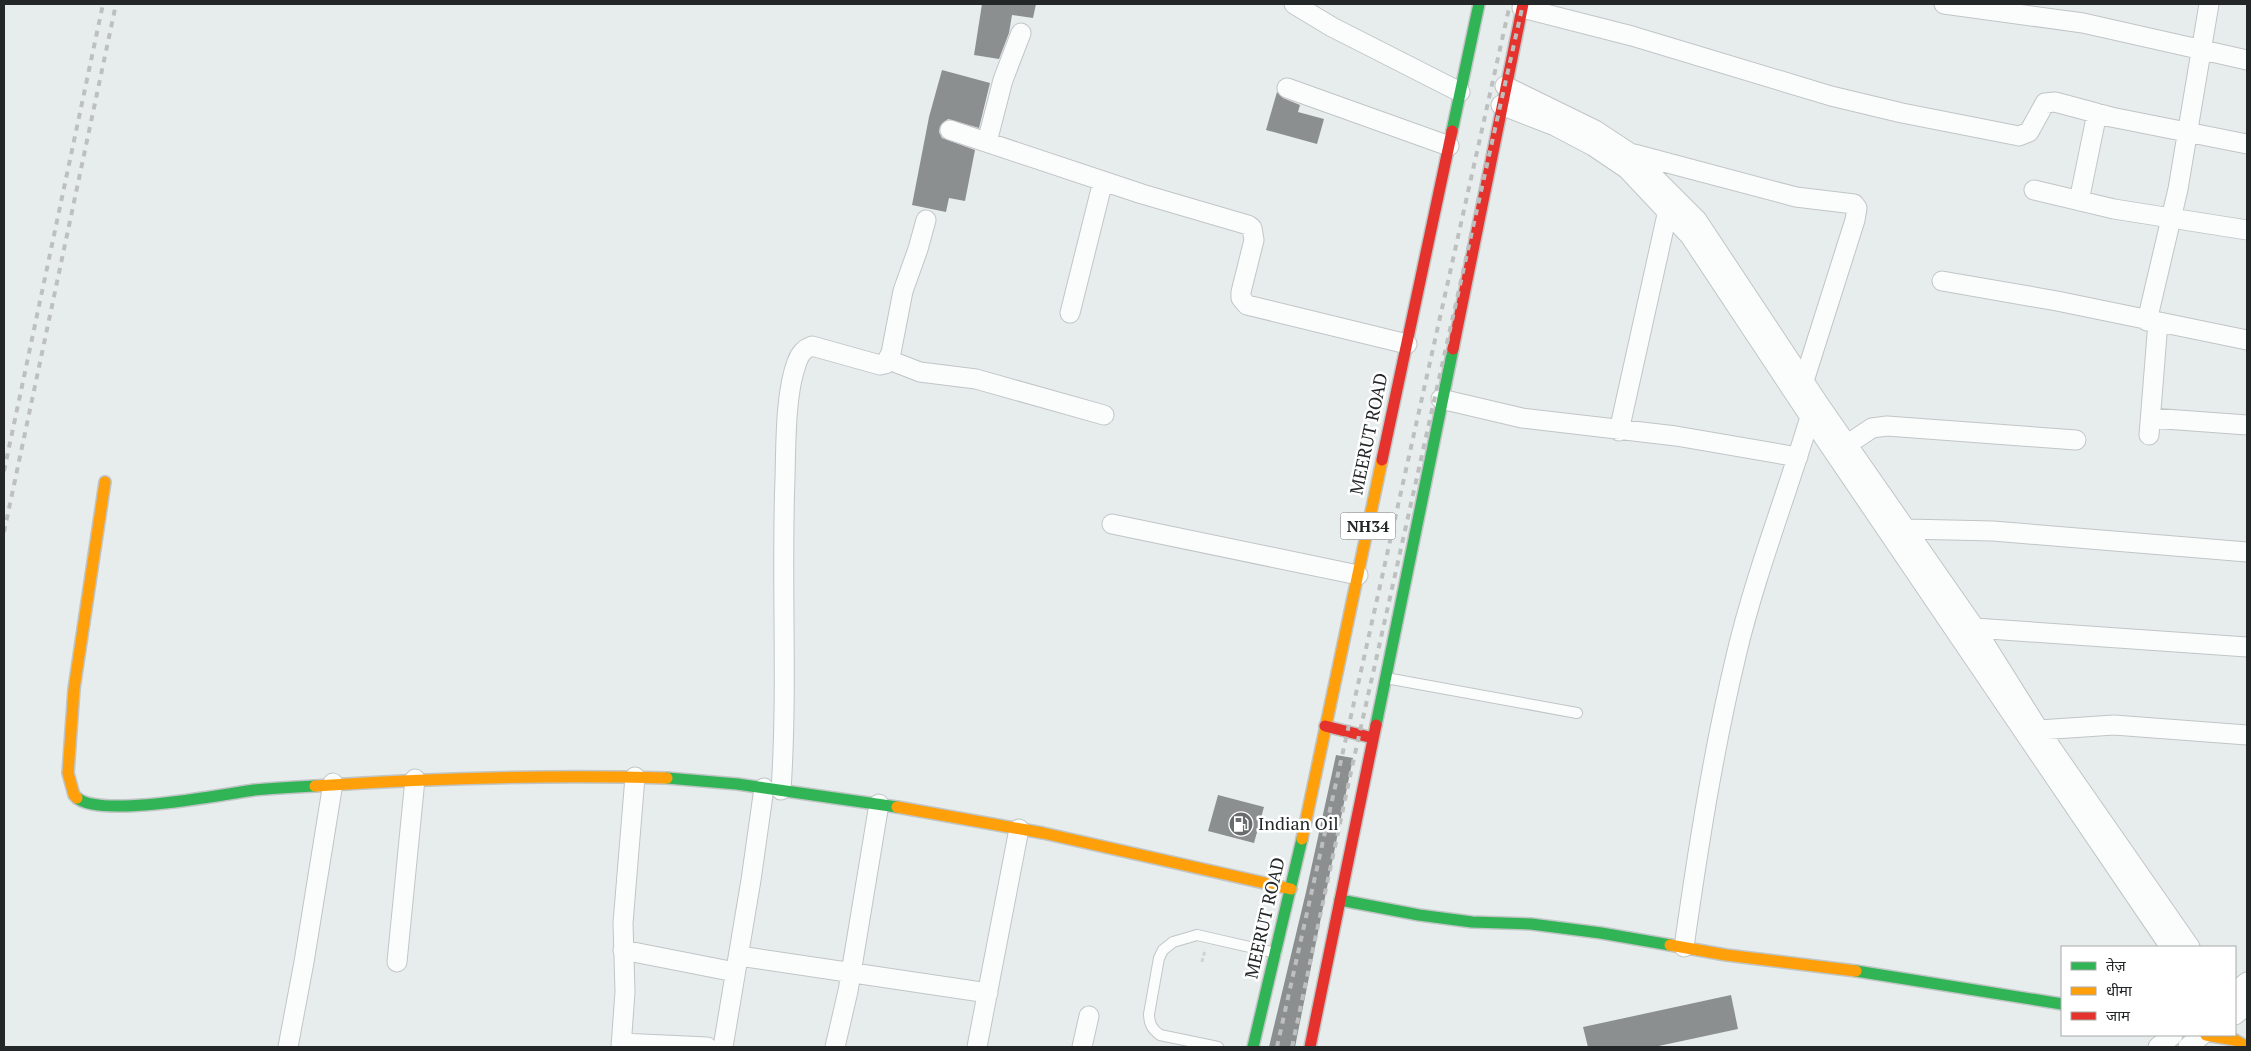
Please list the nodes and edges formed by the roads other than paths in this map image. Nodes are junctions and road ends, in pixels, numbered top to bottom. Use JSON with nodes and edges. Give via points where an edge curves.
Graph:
{"nodes":[{"id":1,"x":1294,"y":4,"type":"edge"},
{"id":2,"x":1479,"y":4,"type":"edge"},
{"id":3,"x":1944,"y":4,"type":"edge"},
{"id":4,"x":2208,"y":4,"type":"edge"},
{"id":5,"x":1522,"y":6,"type":"edge"},
{"id":6,"x":1022,"y":33,"type":"dead end"},
{"id":7,"x":2202,"y":51,"type":"junction"},
{"id":8,"x":2247,"y":60,"type":"edge"},
{"id":9,"x":1505,"y":86,"type":"junction"},
{"id":10,"x":1287,"y":88,"type":"dead end"},
{"id":11,"x":1460,"y":92,"type":"junction"},
{"id":12,"x":1501,"y":105,"type":"junction"},
{"id":13,"x":2097,"y":113,"type":"junction"},
{"id":14,"x":950,"y":130,"type":"dead end"},
{"id":15,"x":2188,"y":131,"type":"junction"},
{"id":16,"x":987,"y":142,"type":"junction"},
{"id":17,"x":2247,"y":144,"type":"edge"},
{"id":18,"x":1449,"y":146,"type":"junction"},
{"id":19,"x":1630,"y":153,"type":"junction"},
{"id":20,"x":1103,"y":180,"type":"junction"},
{"id":21,"x":2034,"y":190,"type":"dead end"},
{"id":22,"x":2079,"y":201,"type":"junction"},
{"id":23,"x":1668,"y":210,"type":"junction"},
{"id":24,"x":2171,"y":218,"type":"junction"},
{"id":25,"x":926,"y":220,"type":"dead end"},
{"id":26,"x":2247,"y":230,"type":"edge"},
{"id":27,"x":1942,"y":281,"type":"dead end"},
{"id":28,"x":1070,"y":313,"type":"dead end"},
{"id":29,"x":2152,"y":322,"type":"junction"},
{"id":30,"x":1763,"y":334,"type":"junction"},
{"id":31,"x":2247,"y":340,"type":"edge"},
{"id":32,"x":1407,"y":344,"type":"junction"},
{"id":33,"x":889,"y":360,"type":"junction"},
{"id":34,"x":1804,"y":381,"type":"junction"},
{"id":35,"x":1441,"y":399,"type":"junction"},
{"id":36,"x":1104,"y":415,"type":"dead end"},
{"id":37,"x":1810,"y":417,"type":"junction"},
{"id":38,"x":2247,"y":425,"type":"edge"},
{"id":39,"x":1619,"y":430,"type":"junction"},
{"id":40,"x":2076,"y":440,"type":"dead end"},
{"id":41,"x":1848,"y":444,"type":"junction"},
{"id":42,"x":1798,"y":457,"type":"junction"},
{"id":43,"x":105,"y":482,"type":"dead end"},
{"id":44,"x":1112,"y":524,"type":"dead end"},
{"id":45,"x":1907,"y":539,"type":"junction"},
{"id":46,"x":2247,"y":552,"type":"edge"},
{"id":47,"x":1358,"y":575,"type":"junction"},
{"id":48,"x":1975,"y":628,"type":"junction"},
{"id":49,"x":2247,"y":647,"type":"edge"},
{"id":50,"x":1385,"y":678,"type":"junction"},
{"id":51,"x":1577,"y":713,"type":"dead end"},
{"id":52,"x":1325,"y":726,"type":"junction"},
{"id":53,"x":2039,"y":730,"type":"junction"},
{"id":54,"x":2247,"y":735,"type":"edge"},
{"id":55,"x":1373,"y":738,"type":"junction"},
{"id":56,"x":635,"y":777,"type":"junction"},
{"id":57,"x":415,"y":779,"type":"junction"},
{"id":58,"x":333,"y":783,"type":"junction"},
{"id":59,"x":772,"y":789,"type":"junction"},
{"id":60,"x":879,"y":804,"type":"junction"},
{"id":61,"x":1019,"y":829,"type":"junction"},
{"id":62,"x":1290,"y":889,"type":"junction"},
{"id":63,"x":1340,"y":900,"type":"junction"},
{"id":64,"x":2169,"y":946,"type":"edge"},
{"id":65,"x":2189,"y":946,"type":"edge"},
{"id":66,"x":1684,"y":947,"type":"junction"},
{"id":67,"x":623,"y":950,"type":"junction"},
{"id":68,"x":1276,"y":953,"type":"junction"},
{"id":69,"x":397,"y":962,"type":"dead end"},
{"id":70,"x":737,"y":964,"type":"junction"},
{"id":71,"x":851,"y":971,"type":"junction"},
{"id":72,"x":2247,"y":982,"type":"edge"},
{"id":73,"x":2236,"y":991,"type":"edge"},
{"id":74,"x":988,"y":993,"type":"junction"},
{"id":75,"x":2061,"y":1004,"type":"edge"},
{"id":76,"x":2247,"y":1005,"type":"edge"},
{"id":77,"x":2236,"y":1014,"type":"edge"},
{"id":78,"x":1089,"y":1016,"type":"dead end"},
{"id":79,"x":2172,"y":1036,"type":"edge"},
{"id":80,"x":2203,"y":1036,"type":"edge"},
{"id":81,"x":2209,"y":1036,"type":"edge"},
{"id":82,"x":2238,"y":1042,"type":"edge"},
{"id":83,"x":621,"y":1045,"type":"edge"},
{"id":84,"x":1310,"y":1046,"type":"edge"},
{"id":85,"x":288,"y":1047,"type":"edge"},
{"id":86,"x":707,"y":1047,"type":"edge"},
{"id":87,"x":723,"y":1047,"type":"edge"},
{"id":88,"x":835,"y":1047,"type":"edge"},
{"id":89,"x":976,"y":1047,"type":"edge"},
{"id":90,"x":1082,"y":1047,"type":"edge"},
{"id":91,"x":1218,"y":1047,"type":"edge"},
{"id":92,"x":1253,"y":1047,"type":"edge"},
{"id":93,"x":1324,"y":1047,"type":"edge"},
{"id":94,"x":2158,"y":1047,"type":"edge"},
{"id":95,"x":2188,"y":1047,"type":"edge"}],
"edges":[{"from":1,"to":11,"type":"street","via":[[1332,27]]},
{"from":2,"to":11,"type":"main road","name":"MEERUT ROAD","number":"NH34"},
{"from":3,"to":7,"type":"street","via":[[2083,23]]},
{"from":4,"to":7,"type":"street"},
{"from":5,"to":9,"type":"main road","number":"NH34"},
{"from":5,"to":13,"type":"street","via":[[1831,96],[2018,136],[2029,132],[2041,106],[2049,102]]},
{"from":6,"to":16,"type":"street","via":[[1003,80]]},
{"from":7,"to":8,"type":"street"},
{"from":7,"to":15,"type":"street"},
{"from":9,"to":12,"type":"main road","number":"NH34"},
{"from":9,"to":19,"type":"street","via":[[1595,130]]},
{"from":10,"to":18,"type":"street"},
{"from":11,"to":18,"type":"main road","name":"MEERUT ROAD","number":"NH34"},
{"from":12,"to":23,"type":"street","via":[[1555,126],[1594,146],[1626,169]]},
{"from":12,"to":35,"type":"main road","number":"NH34"},
{"from":13,"to":15,"type":"street"},
{"from":13,"to":22,"type":"street"},
{"from":14,"to":16,"type":"street"},
{"from":15,"to":17,"type":"street"},
{"from":15,"to":24,"type":"street"},
{"from":16,"to":20,"type":"street"},
{"from":18,"to":32,"type":"main road","name":"MEERUT ROAD","number":"NH34"},
{"from":19,"to":30,"type":"street","via":[[1697,220]]},
{"from":19,"to":34,"type":"street","via":[[1796,197],[1854,204],[1857,208],[1855,220]]},
{"from":20,"to":28,"type":"street"},
{"from":20,"to":32,"type":"street","via":[[1252,228],[1254,240],[1241,298],[1247,305]]},
{"from":21,"to":22,"type":"street"},
{"from":22,"to":24,"type":"street"},
{"from":23,"to":30,"type":"street"},
{"from":23,"to":39,"type":"street"},
{"from":24,"to":26,"type":"street"},
{"from":24,"to":29,"type":"street"},
{"from":25,"to":33,"type":"street","via":[[903,291]]},
{"from":27,"to":29,"type":"street"},
{"from":29,"to":31,"type":"street"},
{"from":29,"to":38,"type":"street","via":[[2150,427]]},
{"from":30,"to":34,"type":"street"},
{"from":30,"to":37,"type":"street"},
{"from":32,"to":47,"type":"main road","name":"MEERUT ROAD","number":"NH34"},
{"from":33,"to":36,"type":"street","via":[[920,372],[976,379]]},
{"from":33,"to":59,"type":"street","via":[[880,365],[812,346],[805,349],[796,362],[786,454],[785,705]]},
{"from":34,"to":41,"type":"street"},
{"from":35,"to":39,"type":"street","via":[[1522,418]]},
{"from":35,"to":50,"type":"main road","number":"NH34"},
{"from":37,"to":42,"type":"street"},
{"from":37,"to":45,"type":"street"},
{"from":39,"to":42,"type":"street","via":[[1676,436]]},
{"from":40,"to":41,"type":"street","via":[[1887,426],[1872,428]]},
{"from":41,"to":45,"type":"street"},
{"from":42,"to":66,"type":"street","via":[[1776,518],[1736,657],[1700,836]]},
{"from":43,"to":58,"type":"main road","via":[[74,689],[68,773],[74,795],[82,802],[99,806],[155,804]]},
{"from":44,"to":47,"type":"street"},
{"from":45,"to":46,"type":"street","via":[[2002,532]]},
{"from":45,"to":48,"type":"street"},
{"from":45,"to":64,"type":"street"},
{"from":47,"to":52,"type":"main road","name":"MEERUT ROAD","number":"NH34"},
{"from":48,"to":49,"type":"street"},
{"from":48,"to":53,"type":"street"},
{"from":50,"to":51,"type":"lane"},
{"from":50,"to":55,"type":"main road","number":"NH34"},
{"from":52,"to":55,"type":"main road"},
{"from":52,"to":62,"type":"main road","name":"MEERUT ROAD","number":"NH34"},
{"from":53,"to":54,"type":"street","via":[[2114,725]]},
{"from":53,"to":65,"type":"street"},
{"from":55,"to":63,"type":"main road","number":"NH34"},
{"from":56,"to":57,"type":"main road"},
{"from":56,"to":59,"type":"main road"},
{"from":56,"to":67,"type":"street"},
{"from":57,"to":58,"type":"main road"},
{"from":57,"to":69,"type":"street"},
{"from":58,"to":85,"type":"street"},
{"from":59,"to":60,"type":"main road"},
{"from":59,"to":70,"type":"street"},
{"from":60,"to":61,"type":"main road"},
{"from":60,"to":71,"type":"street"},
{"from":61,"to":62,"type":"main road"},
{"from":61,"to":74,"type":"street"},
{"from":62,"to":68,"type":"main road","name":"MEERUT ROAD","number":"NH34"},
{"from":63,"to":66,"type":"main road","via":[[1419,915],[1472,922],[1531,924]]},
{"from":63,"to":84,"type":"main road","number":"NH34"},
{"from":66,"to":75,"type":"main road"},
{"from":67,"to":70,"type":"street"},
{"from":67,"to":83,"type":"street","via":[[626,992]]},
{"from":68,"to":91,"type":"lane","via":[[1197,934],[1173,942],[1163,950],[1148,1014],[1149,1022],[1160,1034]]},
{"from":68,"to":92,"type":"main road","name":"MEERUT ROAD","number":"NH34"},
{"from":70,"to":71,"type":"street"},
{"from":70,"to":87,"type":"street"},
{"from":71,"to":74,"type":"street"},
{"from":71,"to":88,"type":"street"},
{"from":72,"to":73,"type":"street"},
{"from":74,"to":89,"type":"street"},
{"from":76,"to":77,"type":"street"},
{"from":78,"to":90,"type":"street"},
{"from":79,"to":94,"type":"street"},
{"from":80,"to":95,"type":"street"},
{"from":81,"to":82,"type":"main road"},
{"from":83,"to":86,"type":"street"},
{"from":84,"to":93,"type":"lane"}]}
